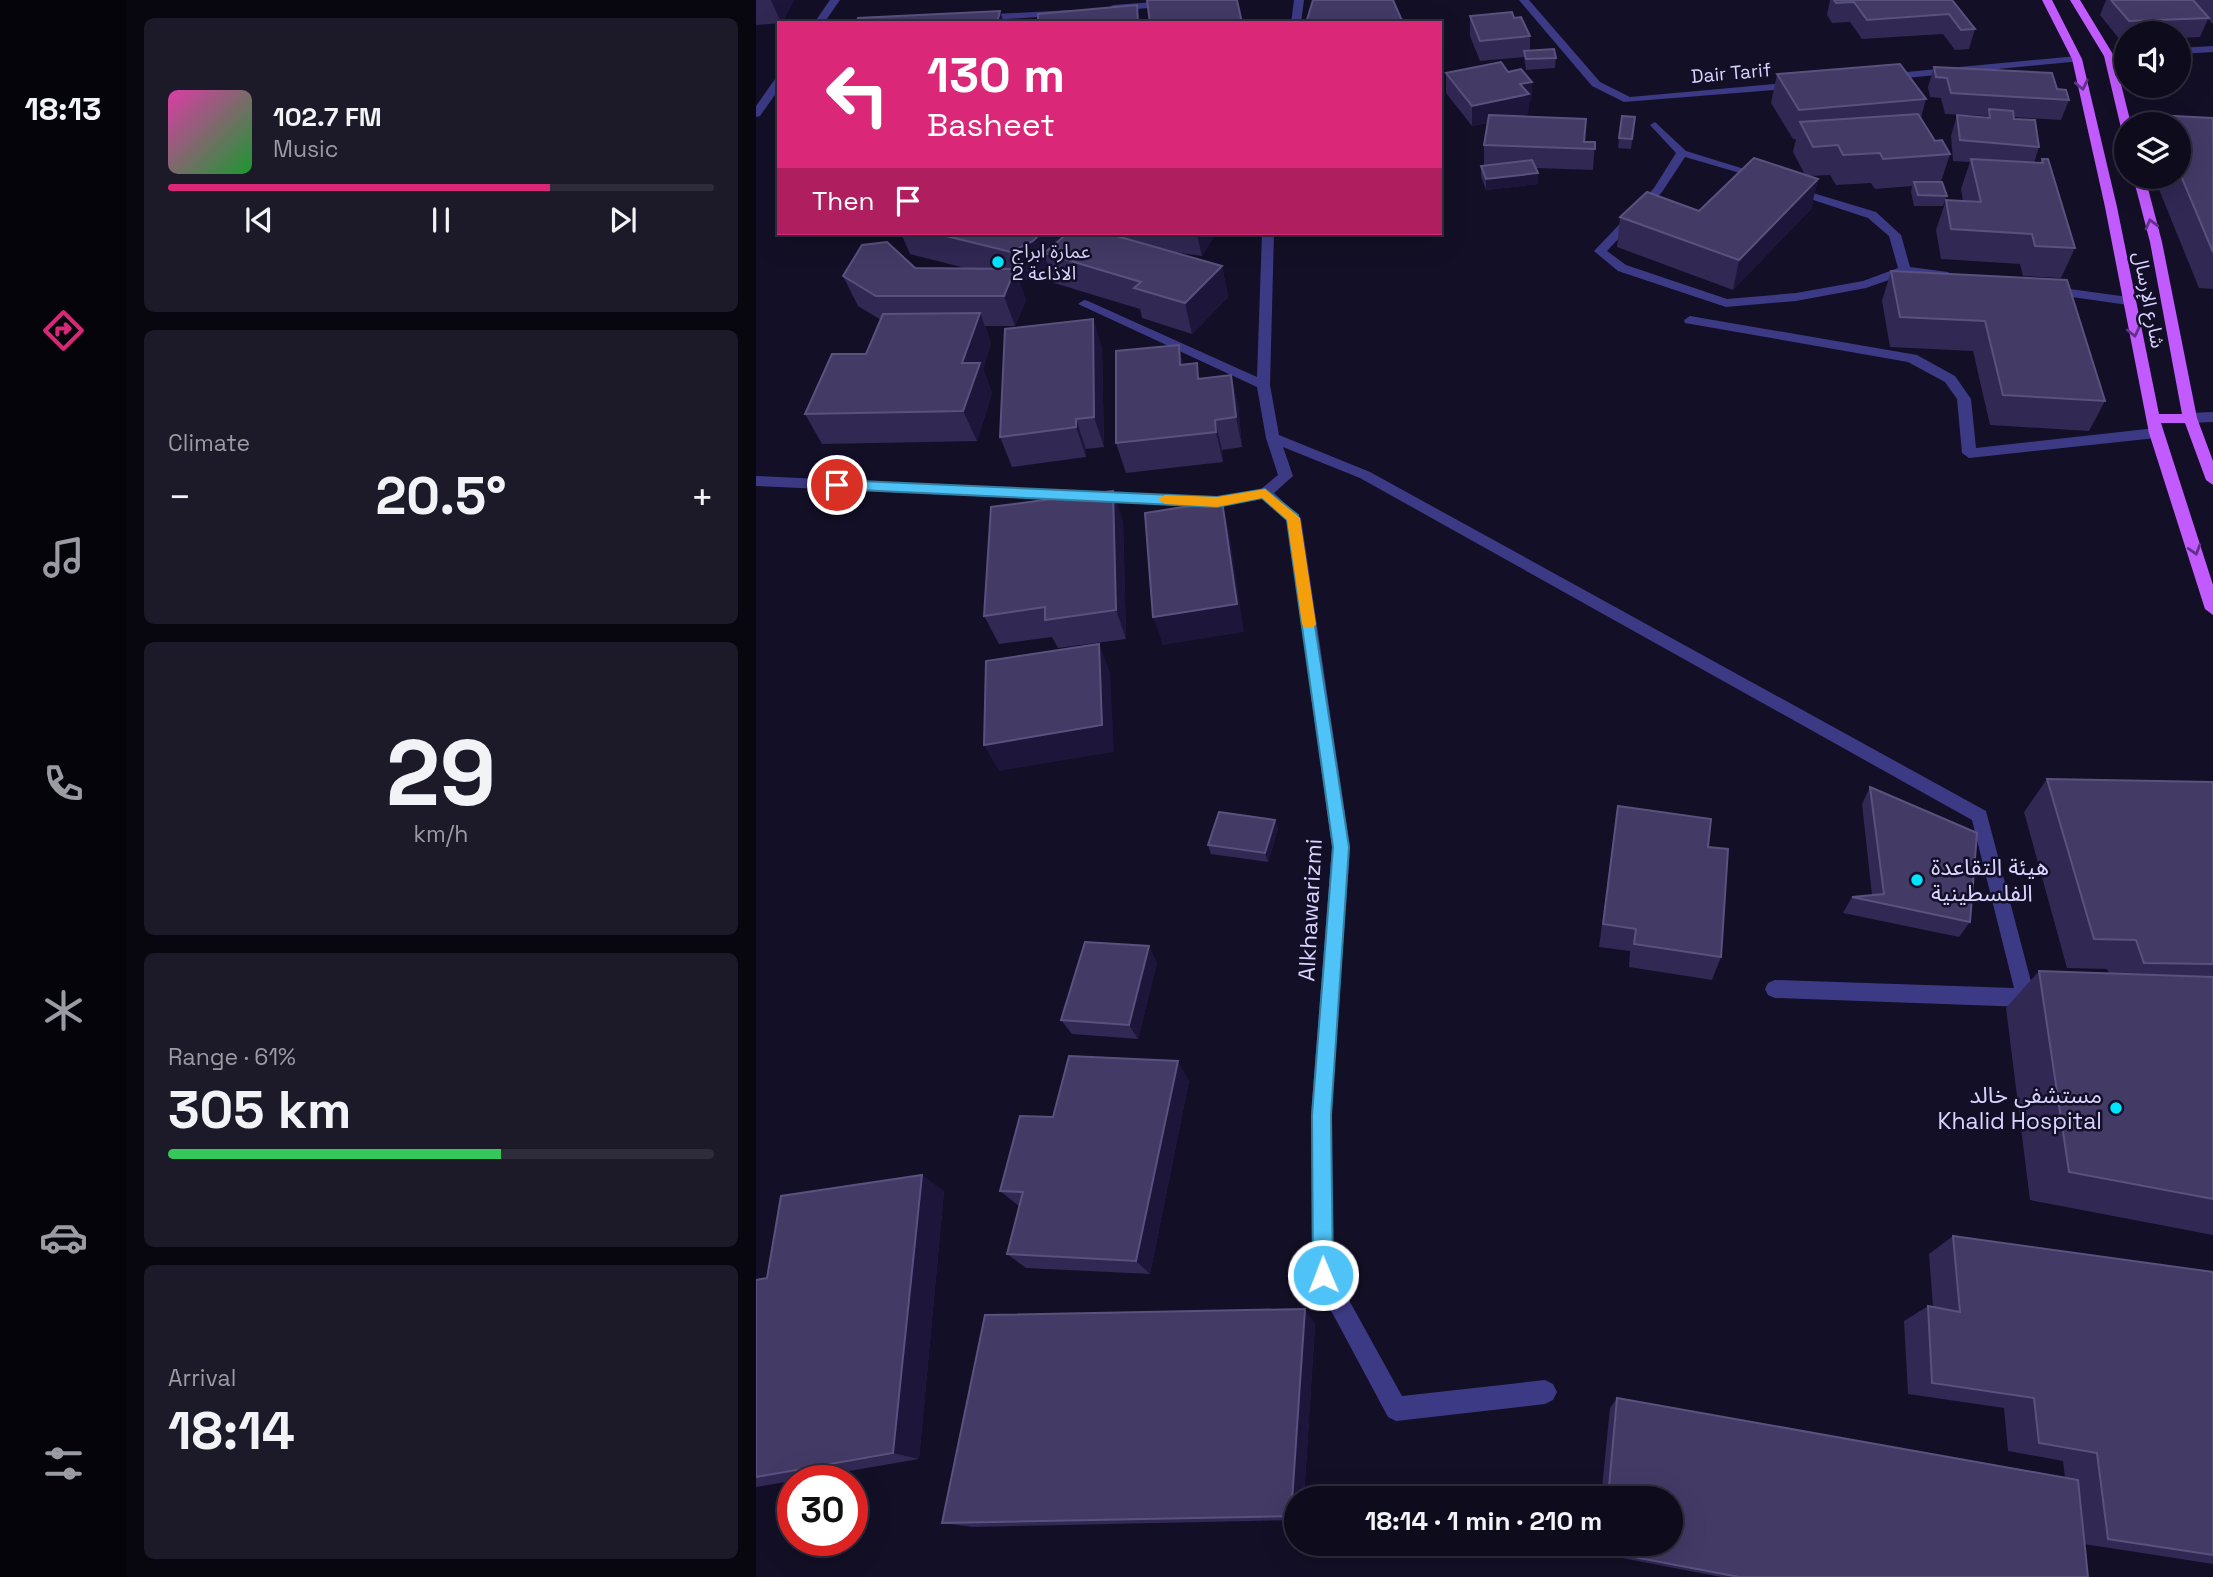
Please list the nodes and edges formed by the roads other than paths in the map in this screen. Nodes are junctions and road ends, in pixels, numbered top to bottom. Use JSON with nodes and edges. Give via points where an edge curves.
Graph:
{"nodes":[{"id":1,"x":835,"y":0,"type":"edge"},
{"id":2,"x":1299,"y":0,"type":"edge"},
{"id":3,"x":1524,"y":0,"type":"edge"},
{"id":4,"x":2047,"y":0,"type":"edge"},
{"id":5,"x":2075,"y":0,"type":"edge"},
{"id":6,"x":1187,"y":3,"type":"edge"},
{"id":7,"x":1104,"y":9,"type":"edge"},
{"id":8,"x":1077,"y":11,"type":"edge"},
{"id":9,"x":967,"y":19,"type":"edge"},
{"id":10,"x":820,"y":21,"type":"edge"},
{"id":11,"x":1296,"y":21,"type":"edge"},
{"id":12,"x":2213,"y":49,"type":"edge"},
{"id":13,"x":2191,"y":50,"type":"edge"},
{"id":14,"x":2114,"y":56,"type":"edge"},
{"id":15,"x":2093,"y":58,"type":"junction"},
{"id":16,"x":1873,"y":78,"type":"edge"},
{"id":17,"x":777,"y":84,"type":"edge"},
{"id":18,"x":1805,"y":84,"type":"edge"},
{"id":19,"x":2118,"y":112,"type":"edge"},
{"id":20,"x":756,"y":114,"type":"edge"},
{"id":21,"x":1655,"y":125,"type":"dead end"},
{"id":22,"x":1682,"y":153,"type":"junction"},
{"id":23,"x":2142,"y":189,"type":"edge"},
{"id":24,"x":1268,"y":235,"type":"edge"},
{"id":25,"x":1905,"y":270,"type":"junction"},
{"id":26,"x":1958,"y":277,"type":"edge"},
{"id":27,"x":2036,"y":288,"type":"edge"},
{"id":28,"x":2128,"y":301,"type":"junction"},
{"id":29,"x":1084,"y":304,"type":"dead end"},
{"id":30,"x":1690,"y":320,"type":"dead end"},
{"id":31,"x":1263,"y":385,"type":"junction"},
{"id":32,"x":2213,"y":417,"type":"edge"},
{"id":33,"x":2189,"y":418,"type":"junction"},
{"id":34,"x":2155,"y":426,"type":"junction"},
{"id":35,"x":1273,"y":438,"type":"junction"},
{"id":36,"x":2213,"y":480,"type":"edge"},
{"id":37,"x":756,"y":481,"type":"edge"},
{"id":38,"x":1265,"y":493,"type":"junction"},
{"id":39,"x":2213,"y":609,"type":"edge"},
{"id":40,"x":1775,"y":989,"type":"dead end"},
{"id":41,"x":2026,"y":998,"type":"junction"},
{"id":42,"x":2052,"y":998,"type":"edge"},
{"id":43,"x":1545,"y":1392,"type":"dead end"}],
"edges":[{"from":1,"to":10,"type":"street"},
{"from":2,"to":11,"type":"street"},
{"from":3,"to":18,"type":"street","name":"Dair Tarif","via":[[1596,84],[1628,100]]},
{"from":4,"to":15,"type":"main road","name":"شارع الإرسال"},
{"from":5,"to":15,"type":"main road","name":"شارع الإرسال"},
{"from":6,"to":7,"type":"street"},
{"from":8,"to":9,"type":"street"},
{"from":12,"to":13,"type":"street"},
{"from":14,"to":15,"type":"street"},
{"from":15,"to":16,"type":"street"},
{"from":15,"to":19,"type":"main road","name":"شارع الإرسال"},
{"from":15,"to":28,"type":"main road","name":"شارع الإرسال","one_way":true},
{"from":17,"to":20,"type":"street"},
{"from":21,"to":22,"type":"street"},
{"from":22,"to":25,"type":"street","via":[[1872,215],[1895,235]]},
{"from":22,"to":25,"type":"street","via":[[1658,190],[1600,251],[1622,268],[1726,303],[1796,297],[1866,284]]},
{"from":33,"to":23,"type":"main road","name":"شارع الإرسال","one_way":true},
{"from":24,"to":31,"type":"street"},
{"from":25,"to":26,"type":"street"},
{"from":27,"to":28,"type":"street"},
{"from":28,"to":34,"type":"main road","name":"شارع الإرسال","one_way":true},
{"from":29,"to":31,"type":"street"},
{"from":30,"to":34,"type":"street","via":[[1912,358],[1950,379],[1964,399],[1969,453]]},
{"from":31,"to":35,"type":"street"},
{"from":32,"to":33,"type":"street"},
{"from":33,"to":34,"type":"main road"},
{"from":33,"to":36,"type":"main road","name":"شارع الإرسال"},
{"from":34,"to":39,"type":"main road","name":"شارع الإرسال","one_way":true},
{"from":35,"to":38,"type":"street","via":[[1286,476]]},
{"from":35,"to":41,"type":"street","via":[[1365,475],[1980,816]]},
{"from":37,"to":38,"type":"street","via":[[1217,502]]},
{"from":38,"to":43,"type":"street","name":"Alkhawarizmi","via":[[1294,518],[1341,847],[1321,1115],[1323,1275],[1396,1409]]},
{"from":40,"to":41,"type":"street"},
{"from":41,"to":42,"type":"street"}]}
